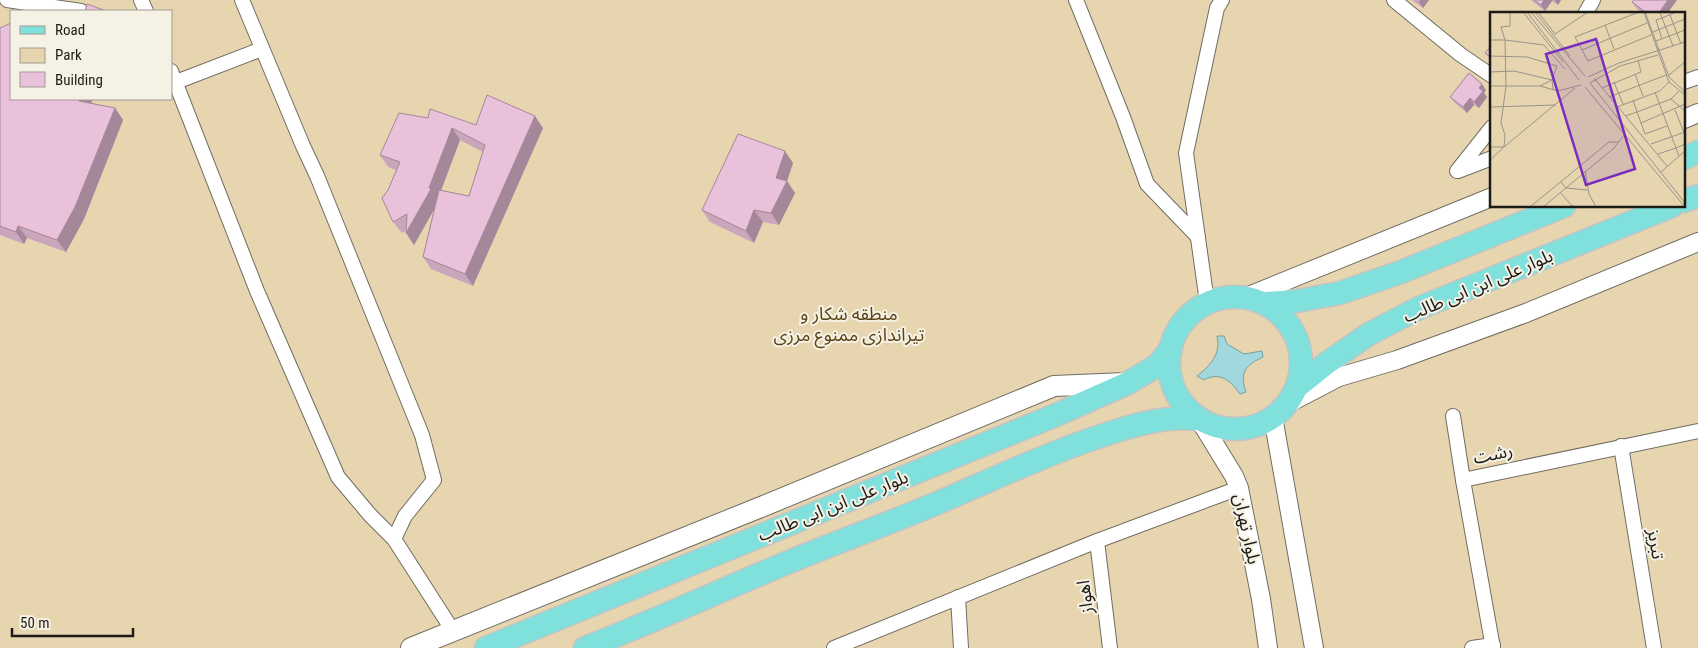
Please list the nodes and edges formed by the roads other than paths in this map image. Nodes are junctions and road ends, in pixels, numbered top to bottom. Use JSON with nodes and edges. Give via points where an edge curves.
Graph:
{"nodes":[{"id":1,"x":7,"y":0,"type":"edge"},
{"id":2,"x":242,"y":0,"type":"edge"},
{"id":3,"x":1076,"y":0,"type":"edge"},
{"id":4,"x":1222,"y":0,"type":"edge"},
{"id":5,"x":1394,"y":0,"type":"edge"},
{"id":6,"x":1593,"y":0,"type":"edge"},
{"id":7,"x":74,"y":10,"type":"edge"},
{"id":8,"x":1585,"y":12,"type":"edge"},
{"id":9,"x":262,"y":49,"type":"junction"},
{"id":10,"x":1490,"y":75,"type":"edge"},
{"id":11,"x":173,"y":76,"type":"edge"},
{"id":12,"x":1698,"y":77,"type":"edge"},
{"id":13,"x":1686,"y":81,"type":"edge"},
{"id":14,"x":1698,"y":114,"type":"edge"},
{"id":15,"x":1686,"y":118,"type":"edge"},
{"id":16,"x":1490,"y":130,"type":"edge"},
{"id":17,"x":1698,"y":152,"type":"edge"},
{"id":18,"x":1686,"y":157,"type":"edge"},
{"id":19,"x":1490,"y":159,"type":"edge"},
{"id":20,"x":1698,"y":196,"type":"edge"},
{"id":21,"x":1490,"y":198,"type":"edge"},
{"id":22,"x":1686,"y":200,"type":"edge"},
{"id":23,"x":1559,"y":208,"type":"edge"},
{"id":24,"x":1667,"y":208,"type":"edge"},
{"id":25,"x":1198,"y":237,"type":"junction"},
{"id":26,"x":1698,"y":242,"type":"edge"},
{"id":27,"x":1256,"y":300,"type":"junction"},
{"id":28,"x":1207,"y":302,"type":"junction"},
{"id":29,"x":1171,"y":348,"type":"junction"},
{"id":30,"x":1128,"y":383,"type":"junction"},
{"id":31,"x":1286,"y":403,"type":"junction"},
{"id":32,"x":1453,"y":416,"type":"dead end"},
{"id":33,"x":1199,"y":419,"type":"junction"},
{"id":34,"x":1698,"y":431,"type":"edge"},
{"id":35,"x":1621,"y":446,"type":"junction"},
{"id":36,"x":1463,"y":480,"type":"junction"},
{"id":37,"x":1239,"y":488,"type":"junction"},
{"id":38,"x":394,"y":539,"type":"junction"},
{"id":39,"x":1097,"y":541,"type":"junction"},
{"id":40,"x":958,"y":597,"type":"junction"},
{"id":41,"x":453,"y":631,"type":"junction"},
{"id":42,"x":1493,"y":647,"type":"edge"},
{"id":43,"x":411,"y":648,"type":"edge"},
{"id":44,"x":486,"y":648,"type":"edge"},
{"id":45,"x":585,"y":648,"type":"edge"},
{"id":46,"x":834,"y":648,"type":"edge"},
{"id":47,"x":961,"y":648,"type":"edge"},
{"id":48,"x":1110,"y":648,"type":"edge"},
{"id":49,"x":1268,"y":648,"type":"edge"},
{"id":50,"x":1314,"y":648,"type":"edge"},
{"id":51,"x":1472,"y":648,"type":"edge"},
{"id":52,"x":1654,"y":648,"type":"edge"}],
"edges":[{"from":1,"to":7,"type":"street"},
{"from":2,"to":9,"type":"street"},
{"from":3,"to":25,"type":"street","via":[[1147,184]]},
{"from":4,"to":25,"type":"street","via":[[1186,154]]},
{"from":5,"to":10,"type":"street","via":[[1460,55]]},
{"from":6,"to":8,"type":"street"},
{"from":9,"to":11,"type":"street"},
{"from":9,"to":38,"type":"street","via":[[422,435],[434,480],[405,516]]},
{"from":11,"to":38,"type":"street","via":[[257,291],[338,477]]},
{"from":12,"to":13,"type":"street"},
{"from":14,"to":15,"type":"street"},
{"from":16,"to":19,"type":"street","via":[[1458,171]]},
{"from":17,"to":18,"type":"main road"},
{"from":20,"to":22,"type":"main road"},
{"from":21,"to":27,"type":"street"},
{"from":23,"to":27,"type":"main road","via":[[1401,272],[1340,292],[1297,301]]},
{"from":24,"to":31,"type":"main road","name":"بلوار علی ابن ابی طالب","via":[[1419,308],[1369,334],[1326,363]]},
{"from":25,"to":28,"type":"street"},
{"from":26,"to":31,"type":"street","via":[[1517,316],[1397,360],[1340,376]]},
{"from":27,"to":28,"type":"main road","via":[[1226,296]]},
{"from":27,"to":31,"type":"main road","via":[[1282,314],[1294,330],[1300,348],[1302,368]]},
{"from":28,"to":29,"type":"main road","via":[[1190,314],[1178,329]]},
{"from":29,"to":30,"type":"main road","name":"بلوار علی ابن ابی طالب","via":[[1158,365]]},
{"from":29,"to":33,"type":"main road","via":[[1169,368],[1174,388],[1184,405]]},
{"from":30,"to":41,"type":"main road","via":[[1054,386]]},
{"from":30,"to":44,"type":"main road","name":"بلوار علی ابن ابی طالب"},
{"from":31,"to":33,"type":"main road","via":[[1256,426],[1217,427]]},
{"from":31,"to":50,"type":"street"},
{"from":32,"to":36,"type":"street"},
{"from":33,"to":37,"type":"street","name":"بلوار تهران"},
{"from":33,"to":45,"type":"main road","name":"بلوار علی ابن ابی طالب","via":[[1157,420],[1116,430],[1061,450]]},
{"from":34,"to":35,"type":"street","name":"رشت"},
{"from":35,"to":36,"type":"street","name":"رشت"},
{"from":35,"to":52,"type":"street","name":"تبریز"},
{"from":36,"to":42,"type":"street","name":"رشت"},
{"from":37,"to":39,"type":"street"},
{"from":37,"to":49,"type":"street","name":"بلوار تهران"},
{"from":38,"to":41,"type":"street"},
{"from":39,"to":40,"type":"street"},
{"from":39,"to":48,"type":"street","name":"اهواز"},
{"from":40,"to":46,"type":"street"},
{"from":40,"to":47,"type":"street"},
{"from":41,"to":43,"type":"main road"},
{"from":42,"to":51,"type":"street"}]}
